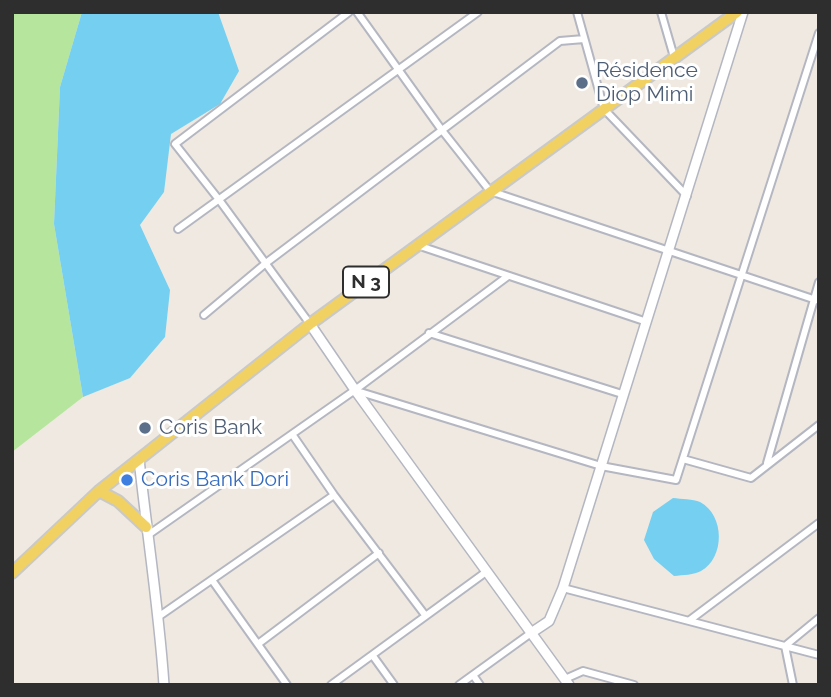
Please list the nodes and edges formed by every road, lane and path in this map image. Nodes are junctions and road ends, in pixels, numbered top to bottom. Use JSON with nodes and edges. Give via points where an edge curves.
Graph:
{"nodes":[{"id":1,"x":349,"y":12,"type":"edge"},
{"id":2,"x":357,"y":12,"type":"edge"},
{"id":3,"x":478,"y":12,"type":"edge"},
{"id":4,"x":576,"y":12,"type":"edge"},
{"id":5,"x":661,"y":12,"type":"edge"},
{"id":6,"x":737,"y":12,"type":"edge"},
{"id":7,"x":743,"y":12,"type":"edge"},
{"id":8,"x":819,"y":33,"type":"edge"},
{"id":9,"x":584,"y":39,"type":"junction"},
{"id":10,"x":674,"y":57,"type":"junction"},
{"id":11,"x":398,"y":69,"type":"junction"},
{"id":12,"x":604,"y":109,"type":"junction"},
{"id":13,"x":442,"y":129,"type":"junction"},
{"id":14,"x":490,"y":191,"type":"junction"},
{"id":15,"x":687,"y":196,"type":"junction"},
{"id":16,"x":220,"y":201,"type":"junction"},
{"id":17,"x":178,"y":229,"type":"dead end"},
{"id":18,"x":416,"y":245,"type":"junction"},
{"id":19,"x":669,"y":251,"type":"junction"},
{"id":20,"x":266,"y":263,"type":"junction"},
{"id":21,"x":743,"y":275,"type":"junction"},
{"id":22,"x":508,"y":276,"type":"junction"},
{"id":23,"x":819,"y":282,"type":"edge"},
{"id":24,"x":816,"y":300,"type":"edge"},
{"id":25,"x":204,"y":315,"type":"dead end"},
{"id":26,"x":644,"y":321,"type":"junction"},
{"id":27,"x":310,"y":324,"type":"junction"},
{"id":28,"x":429,"y":333,"type":"junction"},
{"id":29,"x":355,"y":390,"type":"junction"},
{"id":30,"x":622,"y":394,"type":"junction"},
{"id":31,"x":819,"y":425,"type":"edge"},
{"id":32,"x":292,"y":434,"type":"junction"},
{"id":33,"x":139,"y":458,"type":"junction"},
{"id":34,"x":683,"y":459,"type":"junction"},
{"id":35,"x":767,"y":463,"type":"junction"},
{"id":36,"x":601,"y":466,"type":"junction"},
{"id":37,"x":99,"y":491,"type":"junction"},
{"id":38,"x":334,"y":495,"type":"junction"},
{"id":39,"x":819,"y":523,"type":"edge"},
{"id":40,"x":146,"y":532,"type":"junction"},
{"id":41,"x":379,"y":553,"type":"junction"},
{"id":42,"x":486,"y":572,"type":"junction"},
{"id":43,"x":12,"y":573,"type":"edge"},
{"id":44,"x":212,"y":580,"type":"junction"},
{"id":45,"x":562,"y":588,"type":"junction"},
{"id":46,"x":425,"y":615,"type":"junction"},
{"id":47,"x":158,"y":617,"type":"junction"},
{"id":48,"x":819,"y":618,"type":"edge"},
{"id":49,"x":690,"y":620,"type":"junction"},
{"id":50,"x":531,"y":633,"type":"junction"},
{"id":51,"x":258,"y":644,"type":"junction"},
{"id":52,"x":785,"y":646,"type":"junction"},
{"id":53,"x":373,"y":656,"type":"junction"},
{"id":54,"x":819,"y":656,"type":"edge"},
{"id":55,"x":473,"y":675,"type":"junction"},
{"id":56,"x":567,"y":682,"type":"edge"},
{"id":57,"x":164,"y":685,"type":"edge"},
{"id":58,"x":288,"y":685,"type":"edge"},
{"id":59,"x":331,"y":685,"type":"edge"},
{"id":60,"x":394,"y":685,"type":"edge"},
{"id":61,"x":459,"y":685,"type":"edge"},
{"id":62,"x":480,"y":685,"type":"edge"},
{"id":63,"x":634,"y":685,"type":"edge"},
{"id":64,"x":793,"y":685,"type":"edge"}],
"edges":[{"from":1,"to":16,"type":"street","via":[[174,144]]},
{"from":2,"to":11,"type":"street"},
{"from":3,"to":11,"type":"street"},
{"from":4,"to":9,"type":"street"},
{"from":5,"to":10,"type":"street"},
{"from":6,"to":10,"type":"main road","number":"N 3"},
{"from":7,"to":15,"type":"street"},
{"from":8,"to":21,"type":"street"},
{"from":9,"to":12,"type":"street"},
{"from":9,"to":13,"type":"street","via":[[560,41]]},
{"from":10,"to":12,"type":"main road","number":"N 3"},
{"from":11,"to":13,"type":"street"},
{"from":11,"to":16,"type":"street"},
{"from":12,"to":14,"type":"main road","number":"N 3"},
{"from":12,"to":15,"type":"street"},
{"from":13,"to":14,"type":"street"},
{"from":13,"to":20,"type":"street"},
{"from":14,"to":18,"type":"main road","number":"N 3"},
{"from":14,"to":19,"type":"street"},
{"from":15,"to":19,"type":"street"},
{"from":16,"to":17,"type":"street"},
{"from":16,"to":20,"type":"street"},
{"from":18,"to":22,"type":"street"},
{"from":18,"to":27,"type":"main road","number":"N 3"},
{"from":19,"to":21,"type":"street"},
{"from":19,"to":26,"type":"street"},
{"from":20,"to":25,"type":"street"},
{"from":20,"to":27,"type":"street"},
{"from":21,"to":24,"type":"street"},
{"from":21,"to":34,"type":"street"},
{"from":22,"to":26,"type":"street"},
{"from":22,"to":28,"type":"street"},
{"from":23,"to":24,"type":"street"},
{"from":24,"to":35,"type":"street"},
{"from":26,"to":30,"type":"street"},
{"from":27,"to":29,"type":"street"},
{"from":27,"to":33,"type":"main road","number":"N 3"},
{"from":28,"to":29,"type":"street"},
{"from":28,"to":30,"type":"street"},
{"from":29,"to":32,"type":"street"},
{"from":29,"to":36,"type":"street"},
{"from":29,"to":42,"type":"street"},
{"from":30,"to":36,"type":"street"},
{"from":31,"to":35,"type":"street"},
{"from":32,"to":38,"type":"street"},
{"from":32,"to":40,"type":"street"},
{"from":33,"to":37,"type":"main road","number":"N 3"},
{"from":33,"to":40,"type":"street"},
{"from":34,"to":35,"type":"street","via":[[751,478]]},
{"from":34,"to":36,"type":"street","via":[[676,480]]},
{"from":36,"to":45,"type":"street"},
{"from":37,"to":40,"type":"main road","via":[[118,501]]},
{"from":37,"to":43,"type":"main road","number":"N 3"},
{"from":38,"to":41,"type":"street"},
{"from":38,"to":44,"type":"street"},
{"from":39,"to":49,"type":"street"},
{"from":40,"to":47,"type":"street"},
{"from":41,"to":46,"type":"street"},
{"from":41,"to":51,"type":"street"},
{"from":42,"to":46,"type":"street"},
{"from":42,"to":50,"type":"street"},
{"from":44,"to":47,"type":"street"},
{"from":44,"to":51,"type":"street"},
{"from":45,"to":49,"type":"street"},
{"from":45,"to":50,"type":"street","via":[[549,621]]},
{"from":46,"to":53,"type":"street"},
{"from":47,"to":57,"type":"street"},
{"from":48,"to":52,"type":"street"},
{"from":49,"to":52,"type":"street"},
{"from":50,"to":55,"type":"street"},
{"from":50,"to":56,"type":"street"},
{"from":51,"to":58,"type":"street"},
{"from":52,"to":54,"type":"street"},
{"from":52,"to":64,"type":"street"},
{"from":53,"to":59,"type":"street"},
{"from":53,"to":60,"type":"street"},
{"from":55,"to":61,"type":"street"},
{"from":55,"to":62,"type":"street"},
{"from":56,"to":63,"type":"street","via":[[583,671]]}]}
